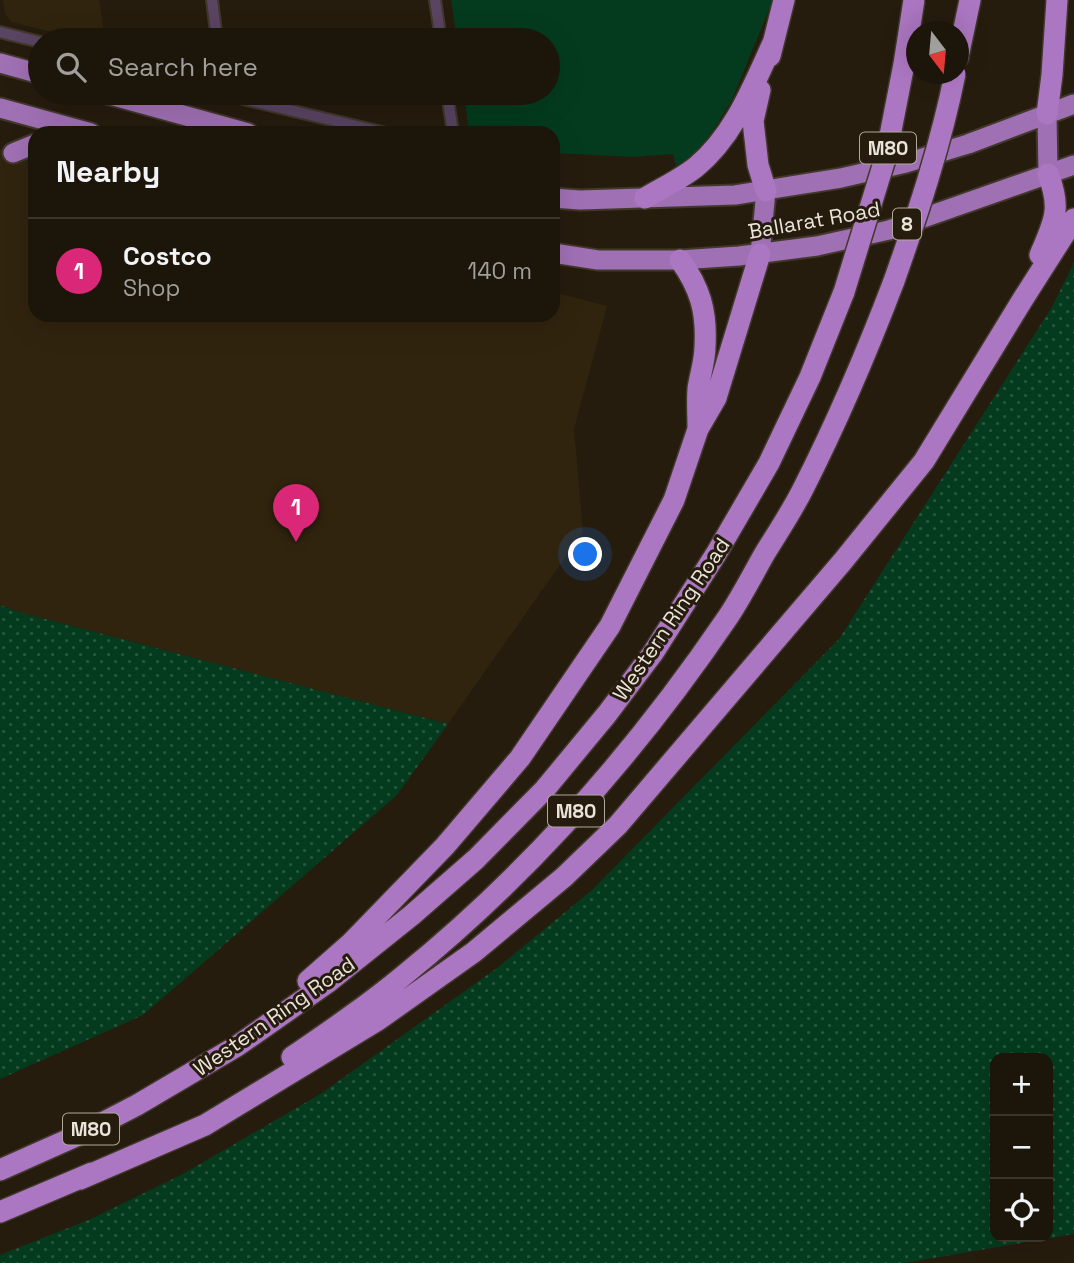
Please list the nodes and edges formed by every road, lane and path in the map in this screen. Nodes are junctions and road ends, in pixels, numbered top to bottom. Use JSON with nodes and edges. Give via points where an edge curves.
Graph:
{"nodes":[{"id":1,"x":212,"y":0,"type":"edge"},
{"id":2,"x":435,"y":0,"type":"edge"},
{"id":3,"x":784,"y":0,"type":"edge"},
{"id":4,"x":914,"y":0,"type":"edge"},
{"id":5,"x":970,"y":0,"type":"edge"},
{"id":6,"x":1057,"y":0,"type":"edge"},
{"id":7,"x":966,"y":21,"type":"edge"},
{"id":8,"x":216,"y":28,"type":"edge"},
{"id":9,"x":439,"y":28,"type":"edge"},
{"id":10,"x":0,"y":32,"type":"edge"},
{"id":11,"x":28,"y":39,"type":"edge"},
{"id":12,"x":773,"y":43,"type":"junction"},
{"id":13,"x":0,"y":63,"type":"edge"},
{"id":14,"x":28,"y":71,"type":"edge"},
{"id":15,"x":953,"y":84,"type":"edge"},
{"id":16,"x":1074,"y":104,"type":"edge"},
{"id":17,"x":146,"y":105,"type":"edge"},
{"id":18,"x":268,"y":105,"type":"edge"},
{"id":19,"x":449,"y":105,"type":"edge"},
{"id":20,"x":0,"y":108,"type":"edge"},
{"id":21,"x":1047,"y":114,"type":"junction"},
{"id":22,"x":66,"y":126,"type":"edge"},
{"id":23,"x":223,"y":126,"type":"edge"},
{"id":24,"x":357,"y":126,"type":"edge"},
{"id":25,"x":452,"y":126,"type":"edge"},
{"id":26,"x":28,"y":147,"type":"edge"},
{"id":27,"x":13,"y":153,"type":"dead end"},
{"id":28,"x":1074,"y":165,"type":"edge"},
{"id":29,"x":1048,"y":174,"type":"junction"},
{"id":30,"x":766,"y":191,"type":"junction"},
{"id":31,"x":645,"y":198,"type":"junction"},
{"id":32,"x":560,"y":199,"type":"edge"},
{"id":33,"x":1074,"y":219,"type":"edge"},
{"id":34,"x":560,"y":254,"type":"edge"},
{"id":35,"x":760,"y":254,"type":"junction"},
{"id":36,"x":680,"y":260,"type":"junction"},
{"id":37,"x":1023,"y":299,"type":"junction"},
{"id":38,"x":698,"y":429,"type":"junction"},
{"id":39,"x":180,"y":1082,"type":"junction"},
{"id":40,"x":0,"y":1170,"type":"edge"},
{"id":41,"x":80,"y":1179,"type":"junction"},
{"id":42,"x":0,"y":1212,"type":"edge"}],
"edges":[{"from":1,"to":8,"type":"street"},
{"from":2,"to":9,"type":"street"},
{"from":3,"to":12,"type":"highway"},
{"from":4,"to":39,"type":"highway","name":"Western Ring Road","number":"M80","bridge":true,"via":[[886,156],[844,292],[769,463],[653,653],[545,789],[476,859],[327,983]]},
{"from":5,"to":7,"type":"highway"},
{"from":6,"to":21,"type":"highway"},
{"from":10,"to":11,"type":"street"},
{"from":12,"to":30,"type":"highway","via":[[753,121]]},
{"from":12,"to":31,"type":"highway","via":[[748,98],[714,150],[685,175]]},
{"from":13,"to":14,"type":"highway"},
{"from":15,"to":41,"type":"highway","name":"Western Ring Road","number":"M80","bridge":true,"via":[[924,195],[871,342],[836,422],[729,615],[654,720],[522,868],[401,978],[247,1087]]},
{"from":16,"to":21,"type":"highway","name":"Ballarat Road"},
{"from":17,"to":23,"type":"highway"},
{"from":18,"to":24,"type":"street"},
{"from":19,"to":25,"type":"street"},
{"from":20,"to":22,"type":"highway"},
{"from":21,"to":29,"type":"highway"},
{"from":21,"to":30,"type":"highway","name":"Ballarat Road","via":[[906,163]]},
{"from":26,"to":27,"type":"highway"},
{"from":28,"to":29,"type":"highway","name":"Ballarat Road","number":"8"},
{"from":29,"to":35,"type":"highway","name":"Ballarat Road","number":"8","via":[[889,230]]},
{"from":29,"to":37,"type":"highway","via":[[1056,211]]},
{"from":30,"to":31,"type":"highway","name":"Ballarat Road"},
{"from":30,"to":35,"type":"highway"},
{"from":31,"to":32,"type":"highway","name":"Ballarat Road"},
{"from":33,"to":37,"type":"highway"},
{"from":34,"to":36,"type":"highway","name":"Ballarat Road","number":"8","via":[[598,260]]},
{"from":35,"to":36,"type":"highway","name":"Ballarat Road","number":"8"},
{"from":35,"to":38,"type":"highway","via":[[716,398]]},
{"from":36,"to":38,"type":"highway","via":[[697,286],[704,312]]},
{"from":37,"to":41,"type":"highway","via":[[924,461],[618,825],[564,877],[474,952],[378,1020],[205,1125]]},
{"from":38,"to":39,"type":"highway","via":[[674,500],[610,626],[520,758],[445,846],[350,944],[261,1023]]},
{"from":39,"to":40,"type":"highway","name":"Western Ring Road","number":"M80"},
{"from":41,"to":42,"type":"highway","name":"Western Ring Road","number":"M80"}]}
